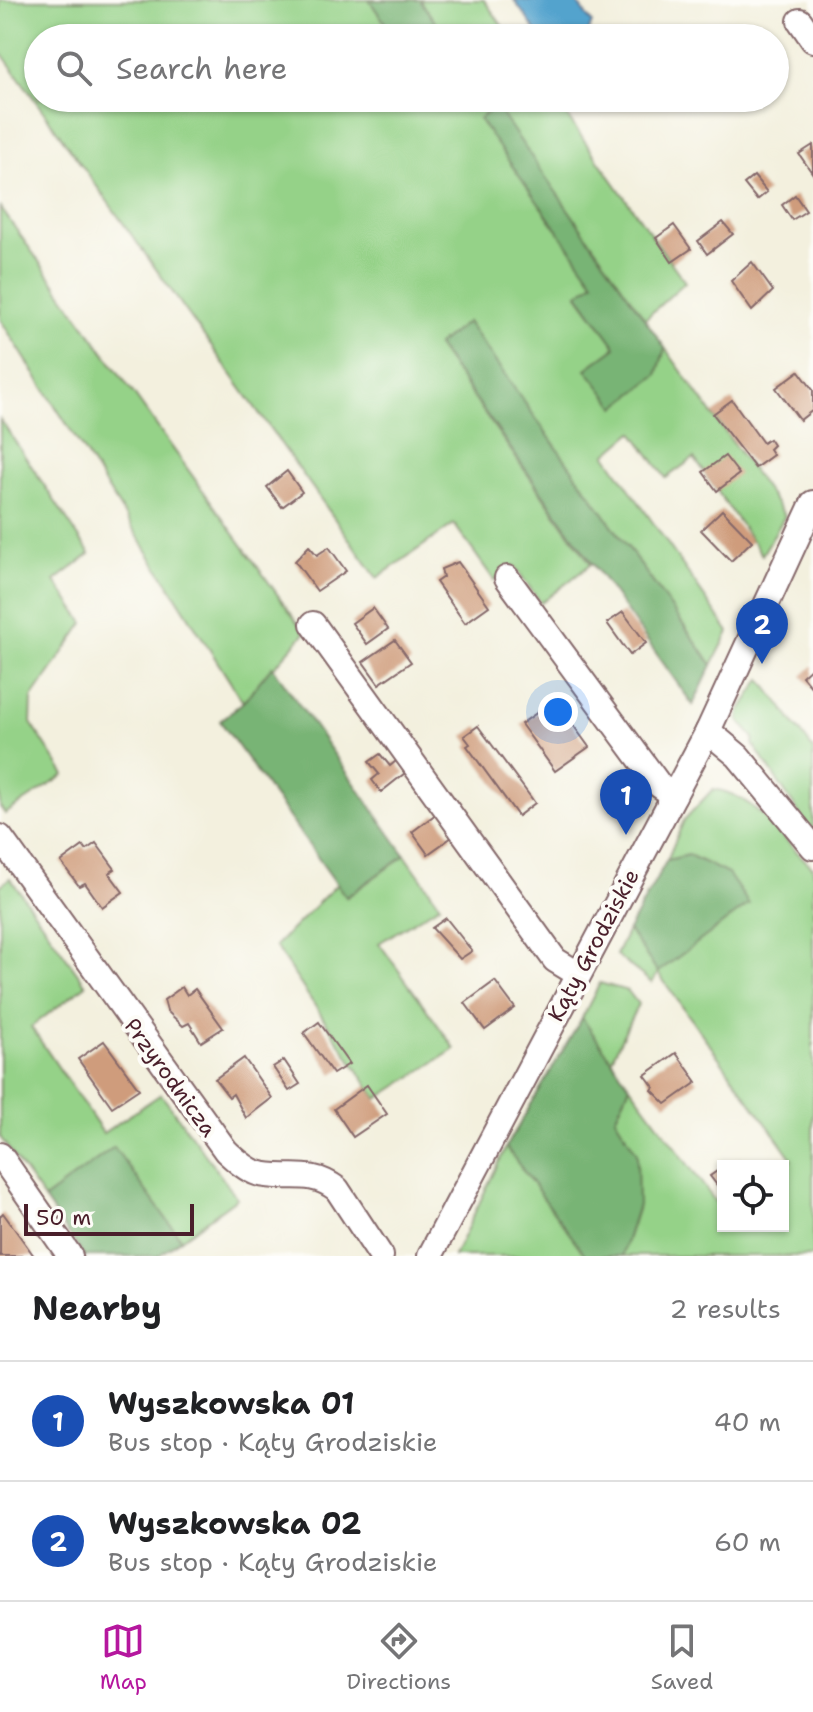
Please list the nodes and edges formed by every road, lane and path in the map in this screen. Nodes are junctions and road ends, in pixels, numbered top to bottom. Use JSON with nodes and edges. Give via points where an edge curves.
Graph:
{"nodes":[{"id":1,"x":813,"y":503,"type":"edge"},
{"id":2,"x":507,"y":578,"type":"dead end"},
{"id":3,"x":313,"y":624,"type":"dead end"},
{"id":4,"x":708,"y":731,"type":"junction"},
{"id":5,"x":674,"y":795,"type":"junction"},
{"id":6,"x":0,"y":837,"type":"edge"},
{"id":7,"x":813,"y":847,"type":"edge"},
{"id":8,"x":578,"y":974,"type":"junction"},
{"id":9,"x":0,"y":1155,"type":"edge"},
{"id":10,"x":70,"y":1256,"type":"edge"},
{"id":11,"x":381,"y":1256,"type":"edge"},
{"id":12,"x":430,"y":1256,"type":"edge"}],
"edges":[{"from":1,"to":4,"type":"street","name":"Kąty Grodziskie"},
{"from":2,"to":5,"type":"street","via":[[660,786]]},
{"from":3,"to":8,"type":"street","via":[[555,960]]},
{"from":4,"to":5,"type":"street","name":"Kąty Grodziskie"},
{"from":4,"to":7,"type":"street","via":[[738,756]]},
{"from":5,"to":8,"type":"street","name":"Kąty Grodziskie"},
{"from":6,"to":11,"type":"street","name":"Przyrodnicza","via":[[226,1151],[258,1173],[326,1181],[337,1189]]},
{"from":8,"to":12,"type":"street","name":"Kąty Grodziskie"},
{"from":9,"to":10,"type":"street"}]}
